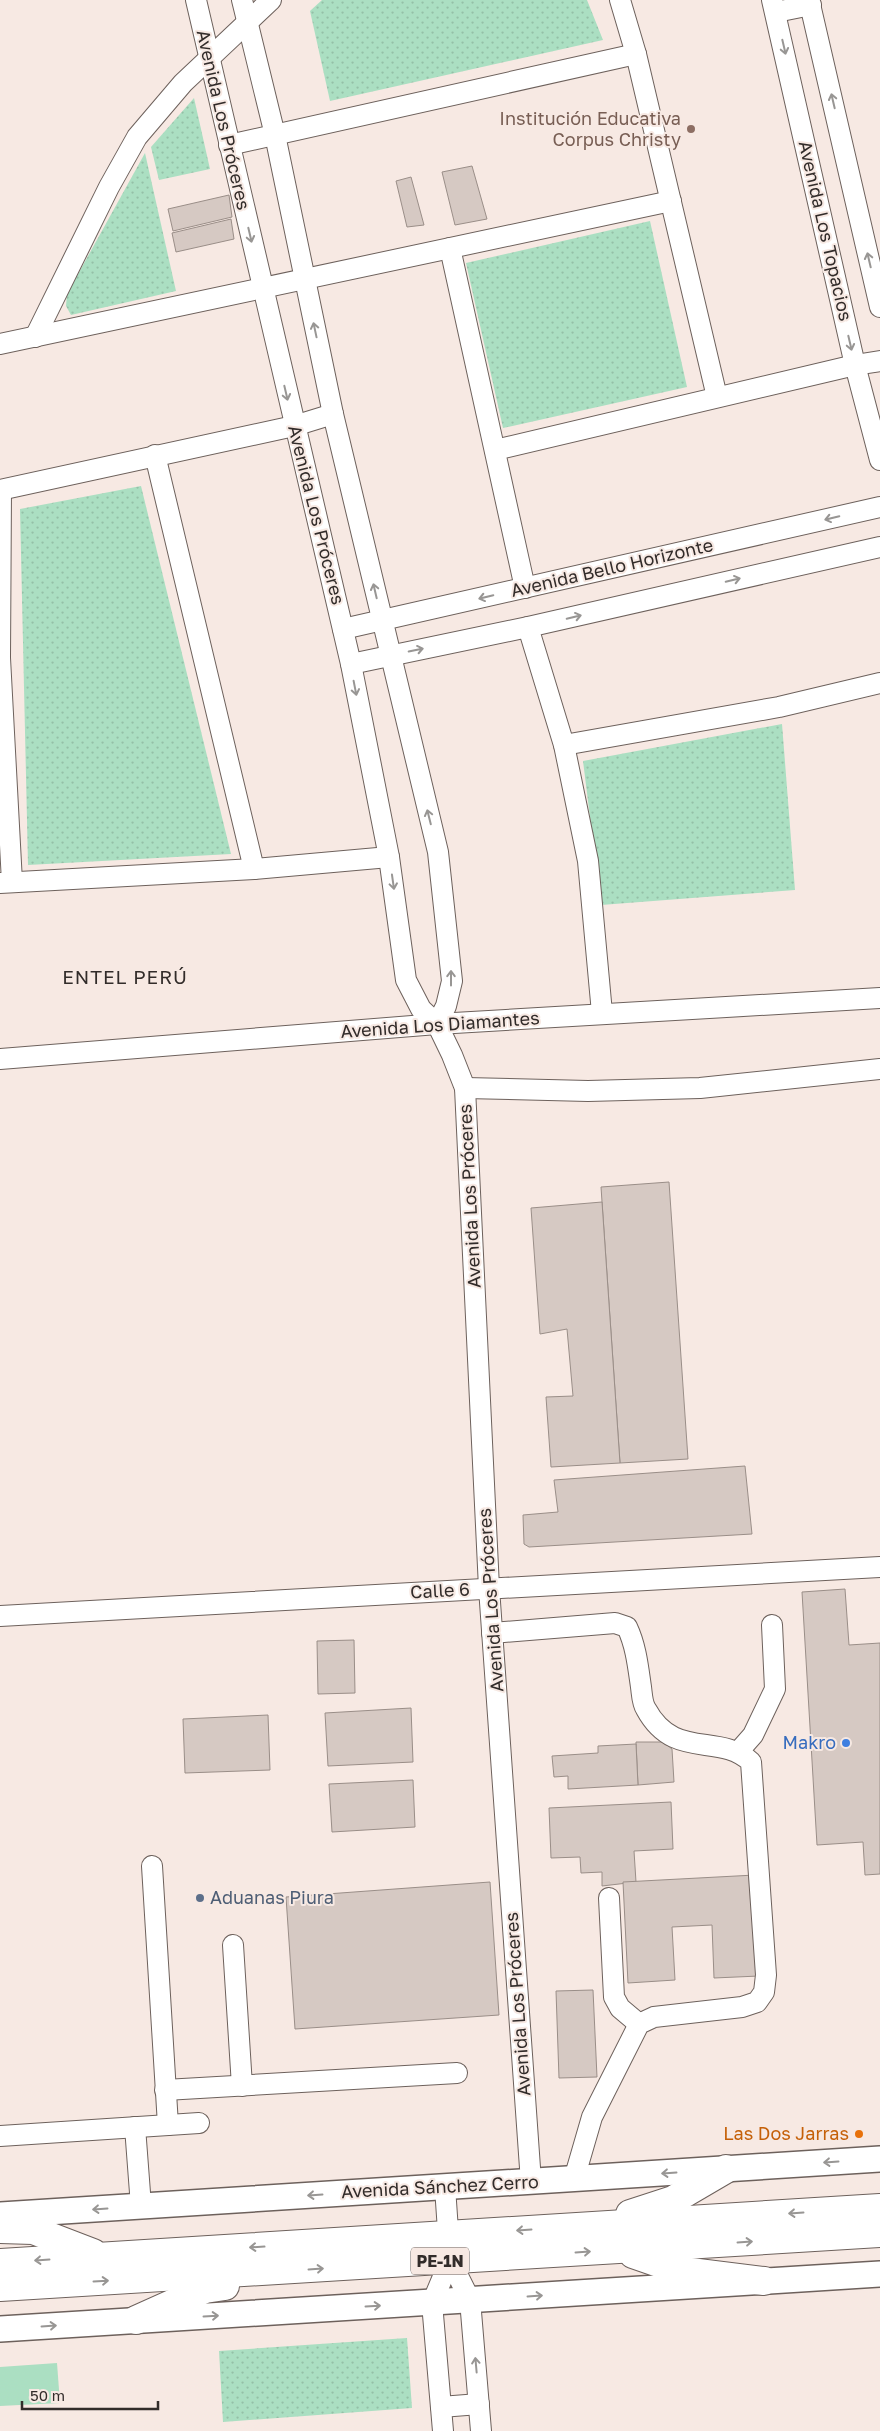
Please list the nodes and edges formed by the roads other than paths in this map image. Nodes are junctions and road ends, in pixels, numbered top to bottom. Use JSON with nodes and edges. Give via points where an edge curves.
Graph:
{"nodes":[{"id":1,"x":196,"y":0,"type":"edge"},
{"id":2,"x":242,"y":0,"type":"edge"},
{"id":3,"x":271,"y":0,"type":"edge"},
{"id":4,"x":620,"y":0,"type":"edge"},
{"id":5,"x":810,"y":2,"type":"edge"},
{"id":6,"x":774,"y":6,"type":"edge"},
{"id":7,"x":248,"y":20,"type":"junction"},
{"id":8,"x":636,"y":54,"type":"junction"},
{"id":9,"x":209,"y":59,"type":"junction"},
{"id":10,"x":275,"y":135,"type":"junction"},
{"id":11,"x":229,"y":145,"type":"junction"},
{"id":12,"x":671,"y":201,"type":"junction"},
{"id":13,"x":450,"y":248,"type":"junction"},
{"id":14,"x":304,"y":281,"type":"junction"},
{"id":15,"x":262,"y":288,"type":"junction"},
{"id":16,"x":880,"y":307,"type":"edge"},
{"id":17,"x":35,"y":337,"type":"junction"},
{"id":18,"x":0,"y":344,"type":"edge"},
{"id":19,"x":880,"y":361,"type":"edge"},
{"id":20,"x":855,"y":365,"type":"junction"},
{"id":21,"x":717,"y":397,"type":"junction"},
{"id":22,"x":333,"y":414,"type":"junction"},
{"id":23,"x":294,"y":426,"type":"junction"},
{"id":24,"x":495,"y":450,"type":"junction"},
{"id":25,"x":155,"y":455,"type":"junction"},
{"id":26,"x":880,"y":460,"type":"edge"},
{"id":27,"x":0,"y":490,"type":"edge"},
{"id":28,"x":880,"y":507,"type":"edge"},
{"id":29,"x":880,"y":547,"type":"edge"},
{"id":30,"x":525,"y":588,"type":"junction"},
{"id":31,"x":382,"y":621,"type":"junction"},
{"id":32,"x":528,"y":627,"type":"junction"},
{"id":33,"x":343,"y":629,"type":"junction"},
{"id":34,"x":390,"y":656,"type":"junction"},
{"id":35,"x":351,"y":664,"type":"junction"},
{"id":36,"x":880,"y":683,"type":"edge"},
{"id":37,"x":564,"y":745,"type":"junction"},
{"id":38,"x":389,"y":857,"type":"junction"},
{"id":39,"x":254,"y":869,"type":"junction"},
{"id":40,"x":6,"y":882,"type":"edge"},
{"id":41,"x":880,"y":998,"type":"edge"},
{"id":42,"x":602,"y":1013,"type":"junction"},
{"id":43,"x":437,"y":1024,"type":"junction"},
{"id":44,"x":0,"y":1059,"type":"edge"},
{"id":45,"x":880,"y":1070,"type":"edge"},
{"id":46,"x":465,"y":1088,"type":"junction"},
{"id":47,"x":880,"y":1567,"type":"edge"},
{"id":48,"x":489,"y":1588,"type":"junction"},
{"id":49,"x":0,"y":1616,"type":"edge"},
{"id":50,"x":772,"y":1624,"type":"dead end"},
{"id":51,"x":492,"y":1633,"type":"junction"},
{"id":52,"x":738,"y":1752,"type":"junction"},
{"id":53,"x":152,"y":1866,"type":"dead end"},
{"id":54,"x":609,"y":1898,"type":"dead end"},
{"id":55,"x":233,"y":1945,"type":"dead end"},
{"id":56,"x":639,"y":2024,"type":"junction"},
{"id":57,"x":457,"y":2073,"type":"dead end"},
{"id":58,"x":242,"y":2086,"type":"junction"},
{"id":59,"x":165,"y":2090,"type":"junction"},
{"id":60,"x":199,"y":2123,"type":"dead end"},
{"id":61,"x":168,"y":2125,"type":"junction"},
{"id":62,"x":135,"y":2128,"type":"junction"},
{"id":63,"x":0,"y":2136,"type":"edge"},
{"id":64,"x":880,"y":2159,"type":"edge"},
{"id":65,"x":726,"y":2169,"type":"junction"},
{"id":66,"x":574,"y":2179,"type":"junction"},
{"id":67,"x":531,"y":2182,"type":"junction"},
{"id":68,"x":445,"y":2187,"type":"junction"},
{"id":69,"x":141,"y":2206,"type":"junction"},
{"id":70,"x":880,"y":2208,"type":"edge"},
{"id":71,"x":0,"y":2215,"type":"edge"},
{"id":72,"x":581,"y":2226,"type":"junction"},
{"id":73,"x":0,"y":2229,"type":"edge"},
{"id":74,"x":880,"y":2233,"type":"edge"},
{"id":75,"x":450,"y":2248,"type":"junction"},
{"id":76,"x":620,"y":2250,"type":"junction"},
{"id":77,"x":101,"y":2256,"type":"junction"},
{"id":78,"x":0,"y":2263,"type":"edge"},
{"id":79,"x":281,"y":2271,"type":"junction"},
{"id":80,"x":880,"y":2274,"type":"edge"},
{"id":81,"x":764,"y":2281,"type":"junction"},
{"id":82,"x":0,"y":2287,"type":"edge"},
{"id":83,"x":470,"y":2300,"type":"junction"},
{"id":84,"x":432,"y":2303,"type":"junction"},
{"id":85,"x":136,"y":2320,"type":"junction"},
{"id":86,"x":0,"y":2329,"type":"edge"},
{"id":87,"x":479,"y":2404,"type":"junction"},
{"id":88,"x":441,"y":2407,"type":"junction"},
{"id":89,"x":443,"y":2431,"type":"edge"},
{"id":90,"x":482,"y":2431,"type":"edge"}],
"edges":[{"from":1,"to":9,"type":"street","name":"Avenida Los Próceres"},
{"from":2,"to":7,"type":"street"},
{"from":3,"to":7,"type":"street"},
{"from":4,"to":8,"type":"street"},
{"from":5,"to":6,"type":"street"},
{"from":16,"to":5,"type":"street","name":"Avenida Los Topacios","one_way":true},
{"from":6,"to":20,"type":"street","name":"Avenida Los Topacios","one_way":true},
{"from":7,"to":9,"type":"street"},
{"from":7,"to":10,"type":"street"},
{"from":8,"to":10,"type":"street"},
{"from":8,"to":12,"type":"street"},
{"from":9,"to":11,"type":"street","name":"Avenida Los Próceres"},
{"from":9,"to":17,"type":"street","via":[[183,83],[138,137],[109,187]]},
{"from":10,"to":11,"type":"street"},
{"from":10,"to":14,"type":"street"},
{"from":11,"to":15,"type":"street","name":"Avenida Los Próceres","one_way":true},
{"from":12,"to":13,"type":"street"},
{"from":12,"to":21,"type":"street"},
{"from":13,"to":14,"type":"street"},
{"from":13,"to":24,"type":"street"},
{"from":14,"to":15,"type":"street"},
{"from":22,"to":14,"type":"street","one_way":true},
{"from":15,"to":17,"type":"street"},
{"from":15,"to":23,"type":"street","name":"Avenida Los Próceres","one_way":true},
{"from":17,"to":18,"type":"street"},
{"from":19,"to":20,"type":"street"},
{"from":20,"to":21,"type":"street"},
{"from":20,"to":26,"type":"street","name":"Avenida Los Topacios"},
{"from":21,"to":24,"type":"street"},
{"from":22,"to":23,"type":"street"},
{"from":31,"to":22,"type":"street","one_way":true},
{"from":23,"to":25,"type":"street"},
{"from":23,"to":33,"type":"street","name":"Avenida Los Próceres"},
{"from":24,"to":30,"type":"street"},
{"from":25,"to":27,"type":"street"},
{"from":25,"to":39,"type":"street"},
{"from":27,"to":40,"type":"street","via":[[0,658]]},
{"from":28,"to":30,"type":"street","name":"Avenida Bello Horizonte","one_way":true},
{"from":32,"to":29,"type":"street","one_way":true},
{"from":30,"to":31,"type":"street","name":"Avenida Bello Horizonte","one_way":true},
{"from":31,"to":33,"type":"street","name":"Avenida Bello Horizonte"},
{"from":31,"to":34,"type":"street"},
{"from":34,"to":32,"type":"street","one_way":true},
{"from":32,"to":37,"type":"street"},
{"from":33,"to":35,"type":"street","name":"Avenida Los Próceres"},
{"from":34,"to":35,"type":"street"},
{"from":43,"to":34,"type":"street","one_way":true,"via":[[446,1006],[452,981],[438,852]]},
{"from":35,"to":38,"type":"street","name":"Avenida Los Próceres","one_way":true},
{"from":36,"to":37,"type":"street","via":[[779,706]]},
{"from":37,"to":42,"type":"street","via":[[588,860]]},
{"from":38,"to":39,"type":"street"},
{"from":38,"to":43,"type":"street","name":"Avenida Los Próceres","one_way":true,"via":[[406,980],[422,1009]]},
{"from":39,"to":40,"type":"street"},
{"from":41,"to":42,"type":"street","name":"Avenida Los Diamantes"},
{"from":42,"to":43,"type":"street","name":"Avenida Los Diamantes"},
{"from":43,"to":44,"type":"street","name":"Avenida Los Diamantes"},
{"from":43,"to":46,"type":"street","name":"Avenida Los Próceres"},
{"from":45,"to":46,"type":"street","via":[[700,1088],[588,1091]]},
{"from":46,"to":48,"type":"street","name":"Avenida Los Próceres"},
{"from":47,"to":48,"type":"street","name":"Calle 6"},
{"from":48,"to":49,"type":"street","name":"Calle 6"},
{"from":48,"to":51,"type":"street","name":"Avenida Los Próceres"},
{"from":50,"to":52,"type":"street","via":[[775,1689],[752,1735]]},
{"from":51,"to":52,"type":"street","via":[[616,1623],[627,1627],[634,1640],[644,1708],[658,1727],[676,1740]]},
{"from":51,"to":67,"type":"street","name":"Avenida Los Próceres"},
{"from":52,"to":56,"type":"street","via":[[751,1762],[766,1975],[764,1992],[757,2002],[742,2007],[654,2017]]},
{"from":53,"to":59,"type":"street"},
{"from":54,"to":56,"type":"street","via":[[614,1997],[620,2008]]},
{"from":55,"to":58,"type":"street"},
{"from":56,"to":66,"type":"street","via":[[592,2117]]},
{"from":57,"to":58,"type":"street"},
{"from":58,"to":59,"type":"street"},
{"from":59,"to":61,"type":"street"},
{"from":60,"to":61,"type":"street"},
{"from":61,"to":62,"type":"street"},
{"from":62,"to":63,"type":"street"},
{"from":62,"to":69,"type":"street"},
{"from":64,"to":65,"type":"main road","name":"Avenida Sánchez Cerro","one_way":true},
{"from":65,"to":66,"type":"main road","name":"Avenida Sánchez Cerro","one_way":true},
{"from":65,"to":72,"type":"highway","via":[[674,2200]]},
{"from":66,"to":67,"type":"main road","name":"Avenida Sánchez Cerro"},
{"from":67,"to":68,"type":"main road","name":"Avenida Sánchez Cerro"},
{"from":68,"to":69,"type":"main road","name":"Avenida Sánchez Cerro","one_way":true},
{"from":68,"to":75,"type":"street"},
{"from":69,"to":71,"type":"main road","name":"Avenida Sánchez Cerro","one_way":true},
{"from":70,"to":72,"type":"highway","number":"PE-1N","one_way":true},
{"from":72,"to":75,"type":"highway","number":"PE-1N","one_way":true},
{"from":73,"to":77,"type":"highway","via":[[33,2230]]},
{"from":76,"to":74,"type":"highway","number":"PE-1N","one_way":true},
{"from":75,"to":76,"type":"highway","number":"PE-1N","one_way":true},
{"from":75,"to":77,"type":"highway","number":"PE-1N","one_way":true},
{"from":79,"to":75,"type":"highway","number":"PE-1N","one_way":true},
{"from":75,"to":83,"type":"street"},
{"from":75,"to":84,"type":"street"},
{"from":76,"to":81,"type":"highway","via":[[682,2271]]},
{"from":77,"to":78,"type":"highway","number":"PE-1N","one_way":true},
{"from":82,"to":79,"type":"highway","number":"PE-1N","one_way":true},
{"from":79,"to":85,"type":"highway","via":[[252,2283],[205,2289]]},
{"from":80,"to":81,"type":"main road"},
{"from":83,"to":81,"type":"main road","one_way":true},
{"from":83,"to":84,"type":"main road"},
{"from":87,"to":83,"type":"street","one_way":true},
{"from":85,"to":84,"type":"main road","one_way":true},
{"from":84,"to":88,"type":"street"},
{"from":86,"to":85,"type":"main road","one_way":true},
{"from":87,"to":88,"type":"street"},
{"from":87,"to":90,"type":"street"},
{"from":88,"to":89,"type":"street"}]}
